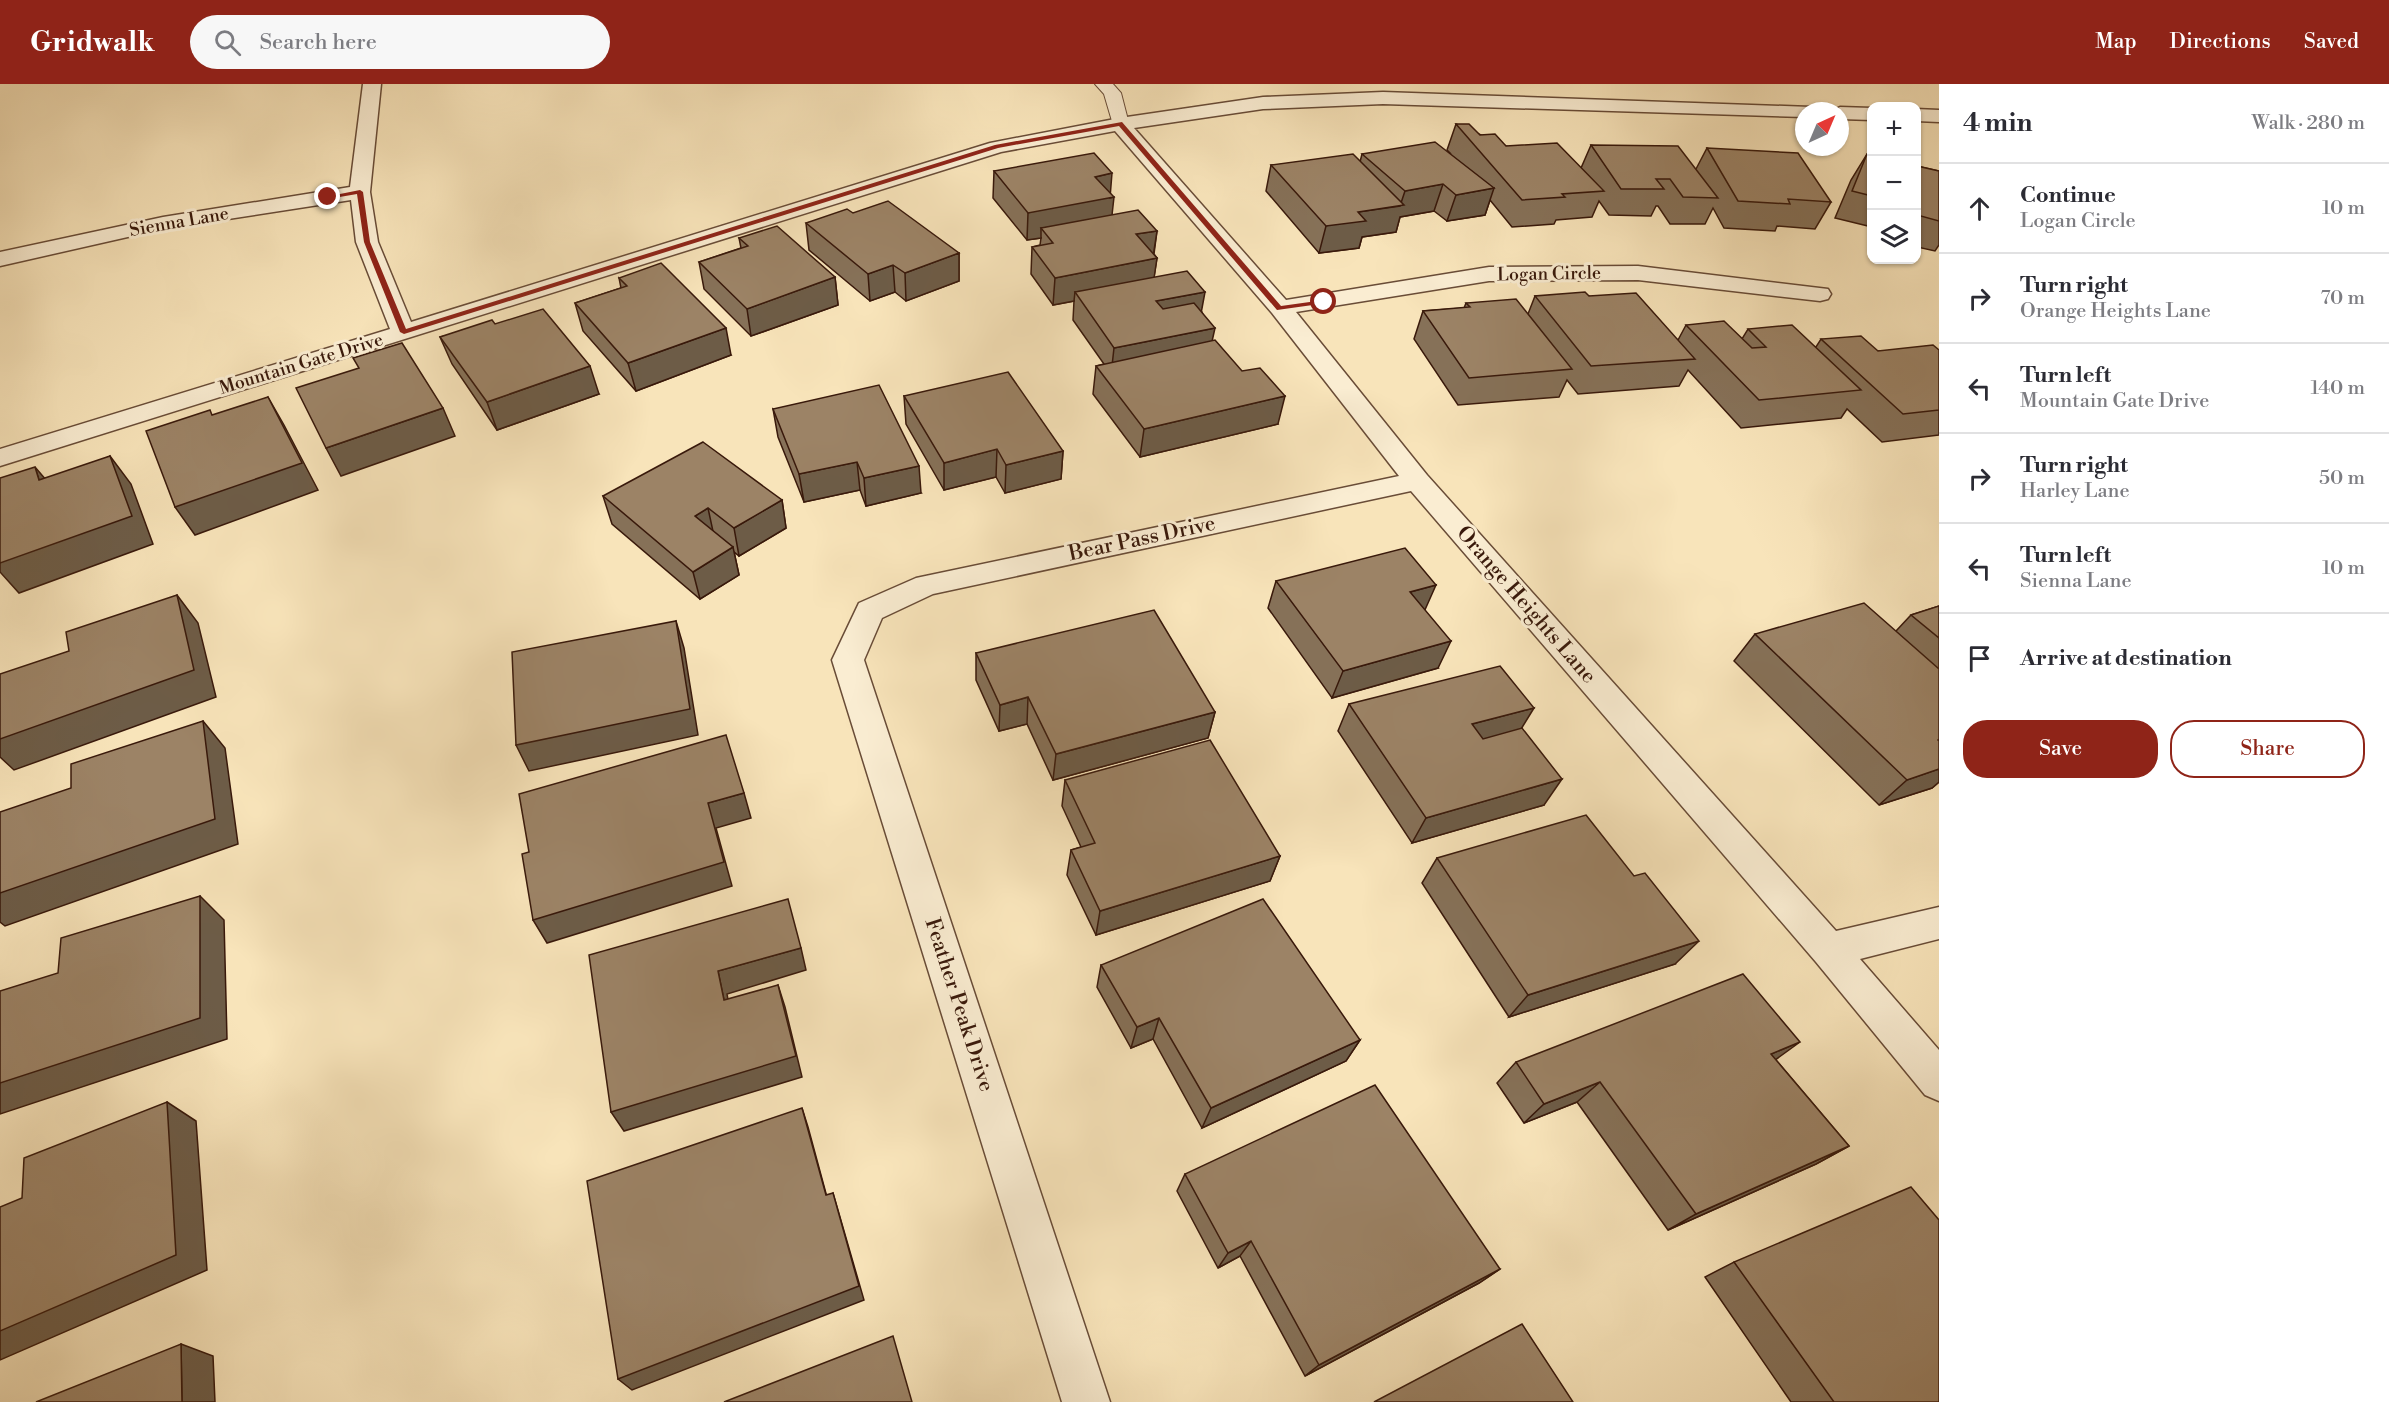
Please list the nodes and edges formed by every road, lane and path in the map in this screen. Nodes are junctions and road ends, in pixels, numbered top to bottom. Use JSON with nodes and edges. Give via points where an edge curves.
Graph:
{"nodes":[{"id":1,"x":372,"y":84,"type":"edge"},
{"id":2,"x":1104,"y":84,"type":"edge"},
{"id":3,"x":1494,"y":93,"type":"edge"},
{"id":4,"x":1795,"y":110,"type":"edge"},
{"id":5,"x":1849,"y":113,"type":"edge"},
{"id":6,"x":1867,"y":114,"type":"edge"},
{"id":7,"x":1921,"y":115,"type":"edge"},
{"id":8,"x":1939,"y":116,"type":"edge"},
{"id":9,"x":1120,"y":124,"type":"junction"},
{"id":10,"x":360,"y":192,"type":"junction"},
{"id":11,"x":0,"y":259,"type":"edge"},
{"id":12,"x":1820,"y":294,"type":"dead end"},
{"id":13,"x":1280,"y":308,"type":"junction"},
{"id":14,"x":404,"y":332,"type":"junction"},
{"id":15,"x":0,"y":458,"type":"edge"},
{"id":16,"x":1417,"y":481,"type":"junction"},
{"id":17,"x":870,"y":611,"type":"joint"},
{"id":18,"x":1939,"y":923,"type":"edge"},
{"id":19,"x":1829,"y":950,"type":"junction"},
{"id":20,"x":1939,"y":1081,"type":"edge"},
{"id":21,"x":1086,"y":1402,"type":"edge"}],
"edges":[{"from":1,"to":10,"type":"street"},
{"from":2,"to":9,"type":"lane","via":[[1112,93]]},
{"from":3,"to":4,"type":"street","name":"Mountain Gate Drive"},
{"from":3,"to":9,"type":"street","name":"Mountain Gate Drive","via":[[1263,103]]},
{"from":5,"to":6,"type":"street"},
{"from":7,"to":8,"type":"street"},
{"from":9,"to":13,"type":"street","name":"Orange Heights Lane"},
{"from":9,"to":14,"type":"street","name":"Mountain Gate Drive","via":[[997,147]]},
{"from":10,"to":11,"type":"street","name":"Sienna Lane","via":[[163,223]]},
{"from":10,"to":14,"type":"street","via":[[367,242]]},
{"from":12,"to":13,"type":"street","name":"Logan Circle","via":[[1638,273],[1489,274]]},
{"from":13,"to":16,"type":"street","name":"Orange Heights Lane"},
{"from":14,"to":15,"type":"street","name":"Mountain Gate Drive"},
{"from":16,"to":17,"type":"street","name":"Bear Pass Drive","via":[[926,585]]},
{"from":16,"to":19,"type":"street","name":"Orange Heights Lane"},
{"from":17,"to":21,"type":"street","name":"Feather Peak Drive","via":[[848,660]]},
{"from":18,"to":19,"type":"street"},
{"from":19,"to":20,"type":"street","name":"Orange Heights Lane"}]}
